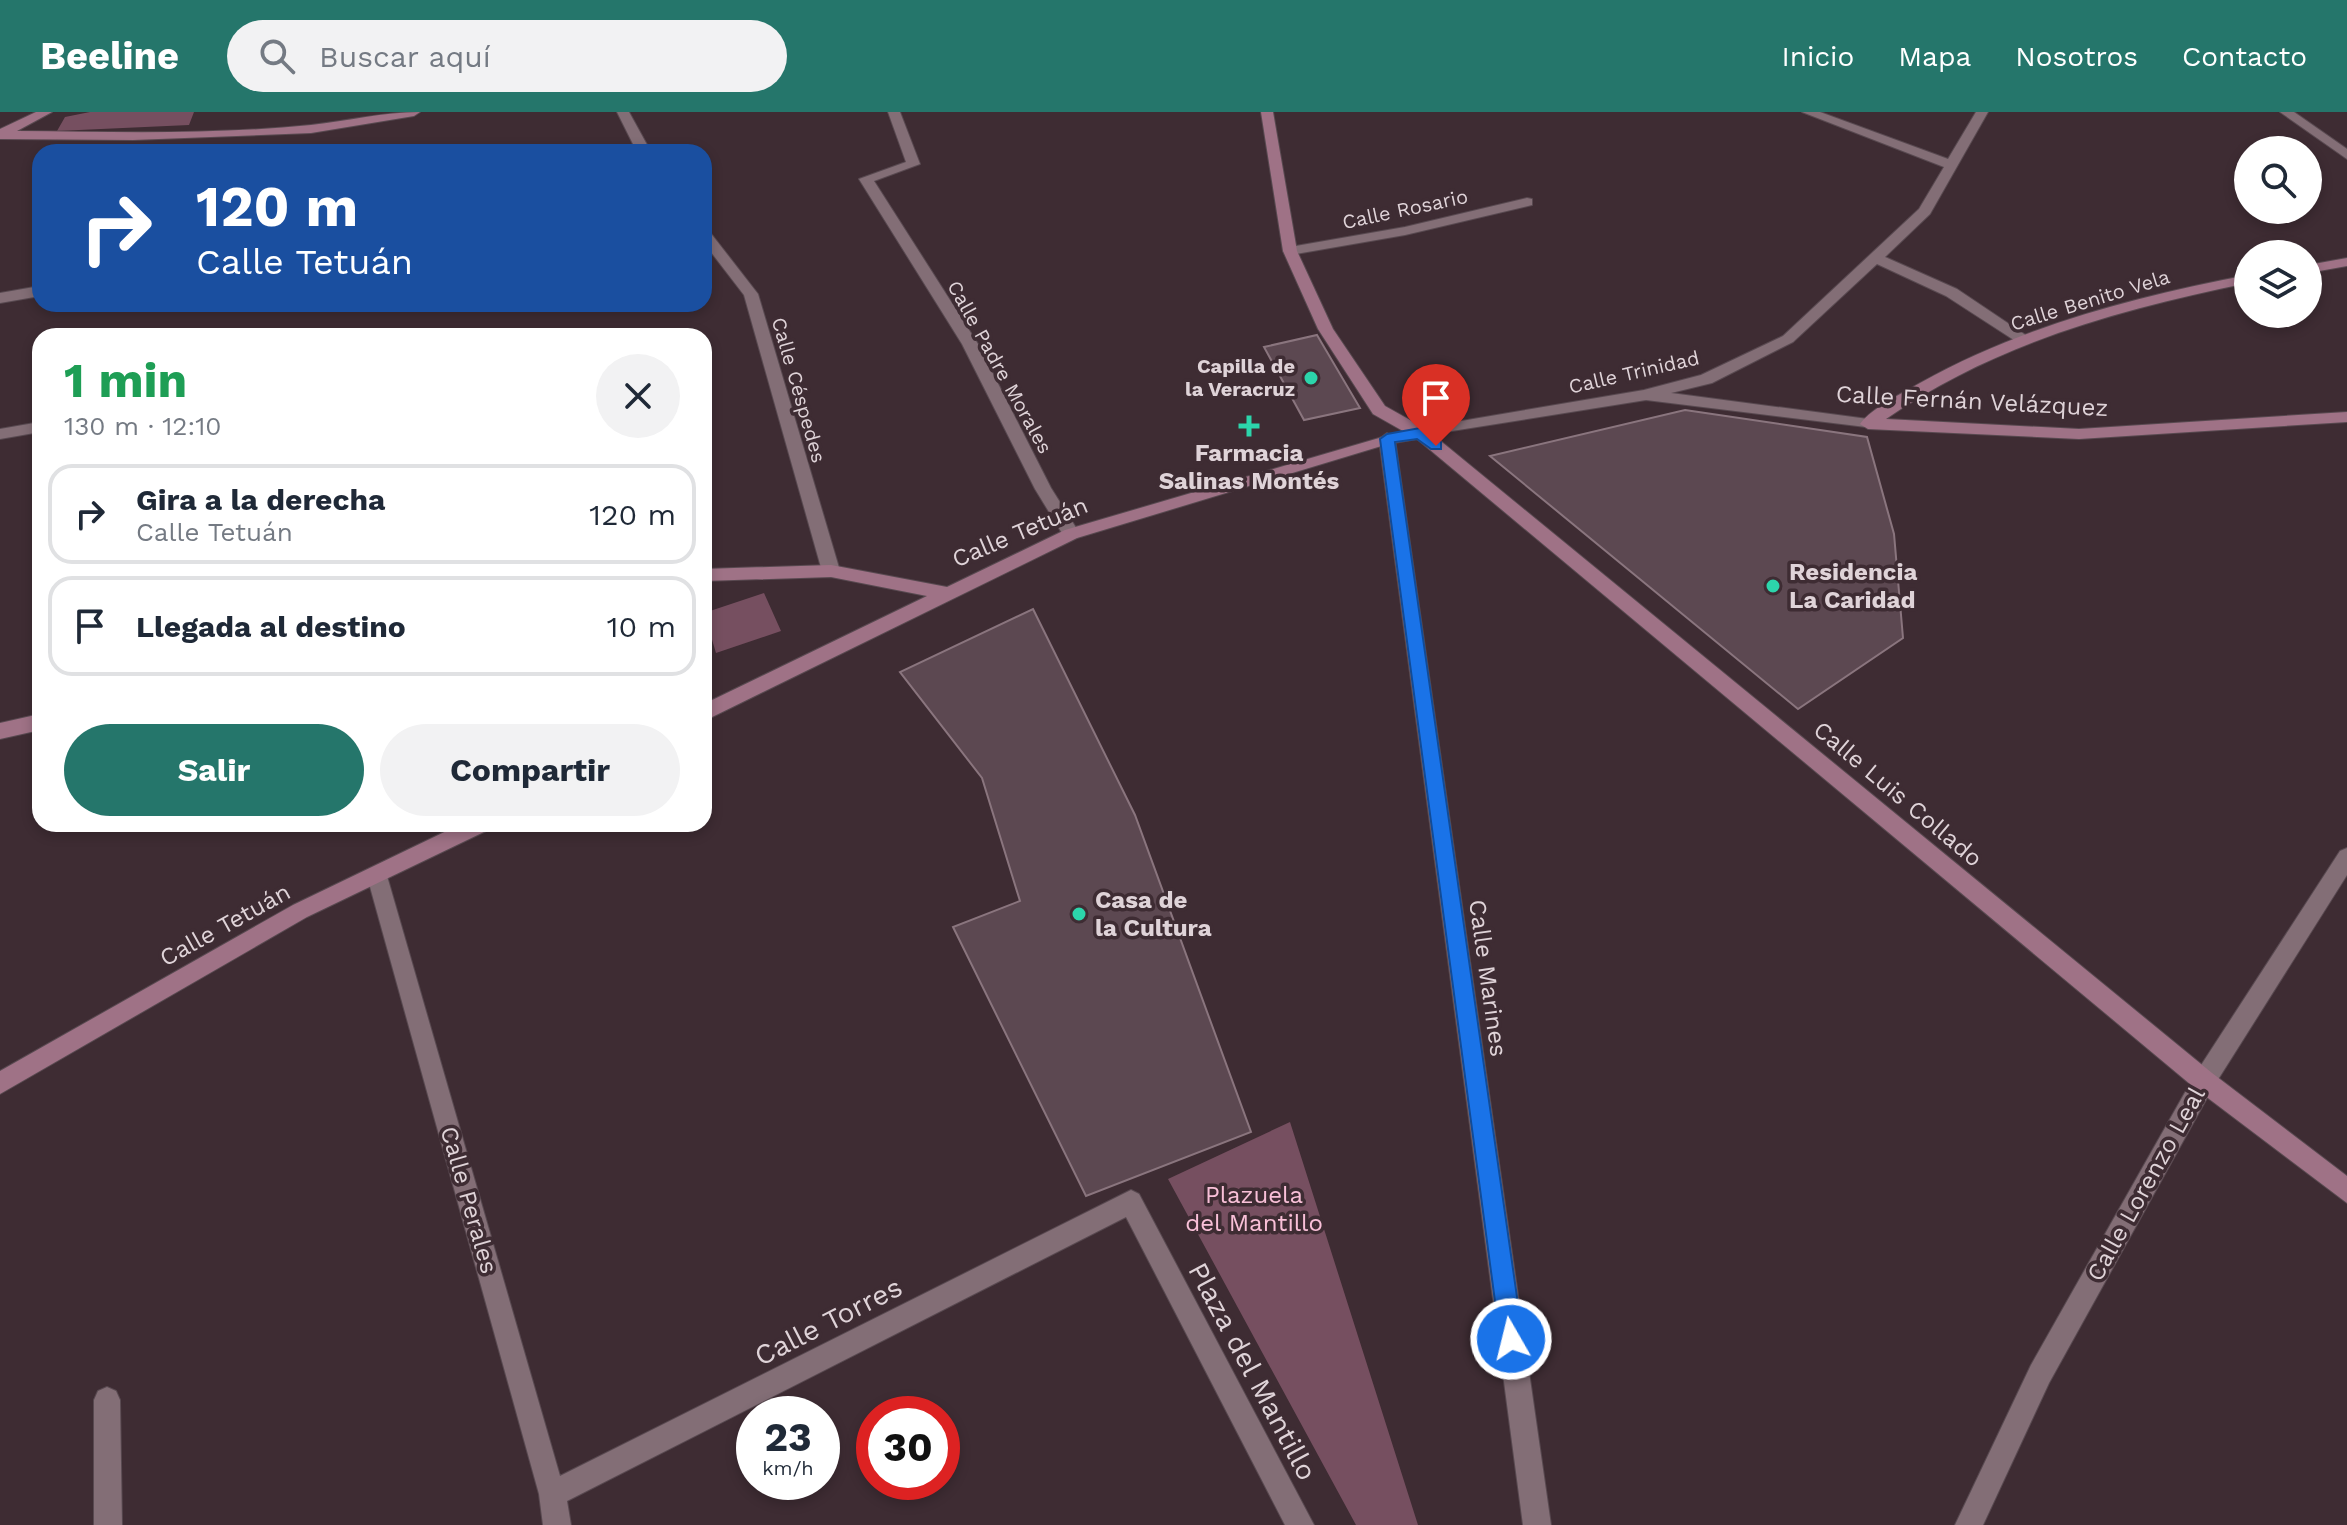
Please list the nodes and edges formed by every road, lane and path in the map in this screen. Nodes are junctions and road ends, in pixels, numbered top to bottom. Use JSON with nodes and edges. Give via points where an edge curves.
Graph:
{"nodes":[{"id":1,"x":46,"y":112,"type":"edge"},
{"id":2,"x":414,"y":112,"type":"edge"},
{"id":3,"x":623,"y":112,"type":"edge"},
{"id":4,"x":894,"y":112,"type":"edge"},
{"id":5,"x":1267,"y":112,"type":"edge"},
{"id":6,"x":1808,"y":112,"type":"edge"},
{"id":7,"x":1982,"y":112,"type":"edge"},
{"id":8,"x":2286,"y":112,"type":"edge"},
{"id":9,"x":0,"y":135,"type":"edge"},
{"id":10,"x":640,"y":144,"type":"edge"},
{"id":11,"x":2347,"y":155,"type":"edge"},
{"id":12,"x":1952,"y":165,"type":"junction"},
{"id":13,"x":1527,"y":202,"type":"dead end"},
{"id":14,"x":712,"y":244,"type":"edge"},
{"id":15,"x":1290,"y":251,"type":"junction"},
{"id":16,"x":1875,"y":258,"type":"junction"},
{"id":17,"x":2347,"y":262,"type":"edge"},
{"id":18,"x":2322,"y":266,"type":"edge"},
{"id":19,"x":2234,"y":282,"type":"edge"},
{"id":20,"x":32,"y":292,"type":"edge"},
{"id":21,"x":0,"y":298,"type":"edge"},
{"id":22,"x":2022,"y":339,"type":"junction"},
{"id":23,"x":1644,"y":395,"type":"junction"},
{"id":24,"x":2347,"y":417,"type":"edge"},
{"id":25,"x":1868,"y":424,"type":"junction"},
{"id":26,"x":32,"y":428,"type":"edge"},
{"id":27,"x":1420,"y":433,"type":"junction"},
{"id":28,"x":0,"y":434,"type":"edge"},
{"id":29,"x":1387,"y":439,"type":"junction"},
{"id":30,"x":1071,"y":534,"type":"junction"},
{"id":31,"x":831,"y":571,"type":"junction"},
{"id":32,"x":712,"y":575,"type":"edge"},
{"id":33,"x":945,"y":593,"type":"junction"},
{"id":34,"x":712,"y":709,"type":"edge"},
{"id":35,"x":32,"y":724,"type":"edge"},
{"id":36,"x":0,"y":731,"type":"edge"},
{"id":37,"x":465,"y":832,"type":"edge"},
{"id":38,"x":2347,"y":857,"type":"edge"},
{"id":39,"x":377,"y":876,"type":"junction"},
{"id":40,"x":2204,"y":1081,"type":"junction"},
{"id":41,"x":0,"y":1083,"type":"edge"},
{"id":42,"x":2347,"y":1191,"type":"edge"},
{"id":43,"x":1131,"y":1202,"type":"joint"},
{"id":44,"x":107,"y":1400,"type":"dead end"},
{"id":45,"x":552,"y":1494,"type":"junction"},
{"id":46,"x":108,"y":1525,"type":"edge"},
{"id":47,"x":557,"y":1525,"type":"edge"},
{"id":48,"x":1300,"y":1525,"type":"edge"},
{"id":49,"x":1537,"y":1525,"type":"edge"},
{"id":50,"x":1969,"y":1525,"type":"edge"}],
"edges":[{"from":1,"to":9,"type":"street"},
{"from":2,"to":9,"type":"street","via":[[311,129]]},
{"from":3,"to":10,"type":"street"},
{"from":4,"to":30,"type":"street","name":"Calle Padre Morales","via":[[913,164],[866,179],[970,344]]},
{"from":5,"to":15,"type":"street","name":"Calle Luis Collado"},
{"from":6,"to":12,"type":"street"},
{"from":7,"to":12,"type":"street","name":"Calle Trinidad"},
{"from":8,"to":11,"type":"street"},
{"from":12,"to":16,"type":"street","name":"Calle Trinidad","via":[[1925,211]]},
{"from":13,"to":15,"type":"street","name":"Calle Rosario"},
{"from":14,"to":31,"type":"street","name":"Calle Céspedes","via":[[751,294]]},
{"from":15,"to":27,"type":"street","name":"Calle Luis Collado","via":[[1326,329],[1379,410]]},
{"from":16,"to":22,"type":"street","via":[[1915,272],[1982,308]]},
{"from":16,"to":23,"type":"street","name":"Calle Trinidad","via":[[1788,339],[1706,379]]},
{"from":17,"to":18,"type":"street"},
{"from":19,"to":22,"type":"street","name":"Calle Benito Vela"},
{"from":20,"to":21,"type":"street"},
{"from":22,"to":25,"type":"street","name":"Calle Benito Vela","via":[[1896,402]]},
{"from":23,"to":25,"type":"street","name":"Calle Fernán Velázquez"},
{"from":23,"to":27,"type":"street","name":"Calle Trinidad"},
{"from":24,"to":25,"type":"street","name":"Calle Fernán Velázquez","via":[[2079,434]]},
{"from":26,"to":28,"type":"street"},
{"from":27,"to":29,"type":"street","name":"Calle Tetuán"},
{"from":27,"to":40,"type":"street","name":"Calle Luis Collado"},
{"from":29,"to":30,"type":"street","name":"Calle Tetuán"},
{"from":29,"to":49,"type":"street","name":"Calle Marines"},
{"from":30,"to":33,"type":"street","name":"Calle Tetuán"},
{"from":31,"to":32,"type":"street"},
{"from":31,"to":33,"type":"street"},
{"from":33,"to":34,"type":"street","name":"Calle Tetuán"},
{"from":35,"to":36,"type":"street"},
{"from":37,"to":39,"type":"street","name":"Calle Tetuán"},
{"from":38,"to":40,"type":"street","name":"Calle Lorenzo Leal"},
{"from":39,"to":41,"type":"street","name":"Calle Tetuán","via":[[300,911]]},
{"from":39,"to":45,"type":"street","name":"Calle Perales"},
{"from":40,"to":42,"type":"street","name":"Calle Luis Collado"},
{"from":40,"to":50,"type":"street","name":"Calle Lorenzo Leal","via":[[2040,1374]]},
{"from":43,"to":45,"type":"street","name":"Calle Torres"},
{"from":43,"to":48,"type":"street","name":"Plaza del Mantillo"},
{"from":44,"to":46,"type":"street"},
{"from":45,"to":47,"type":"street","name":"Calle Perales"}]}
